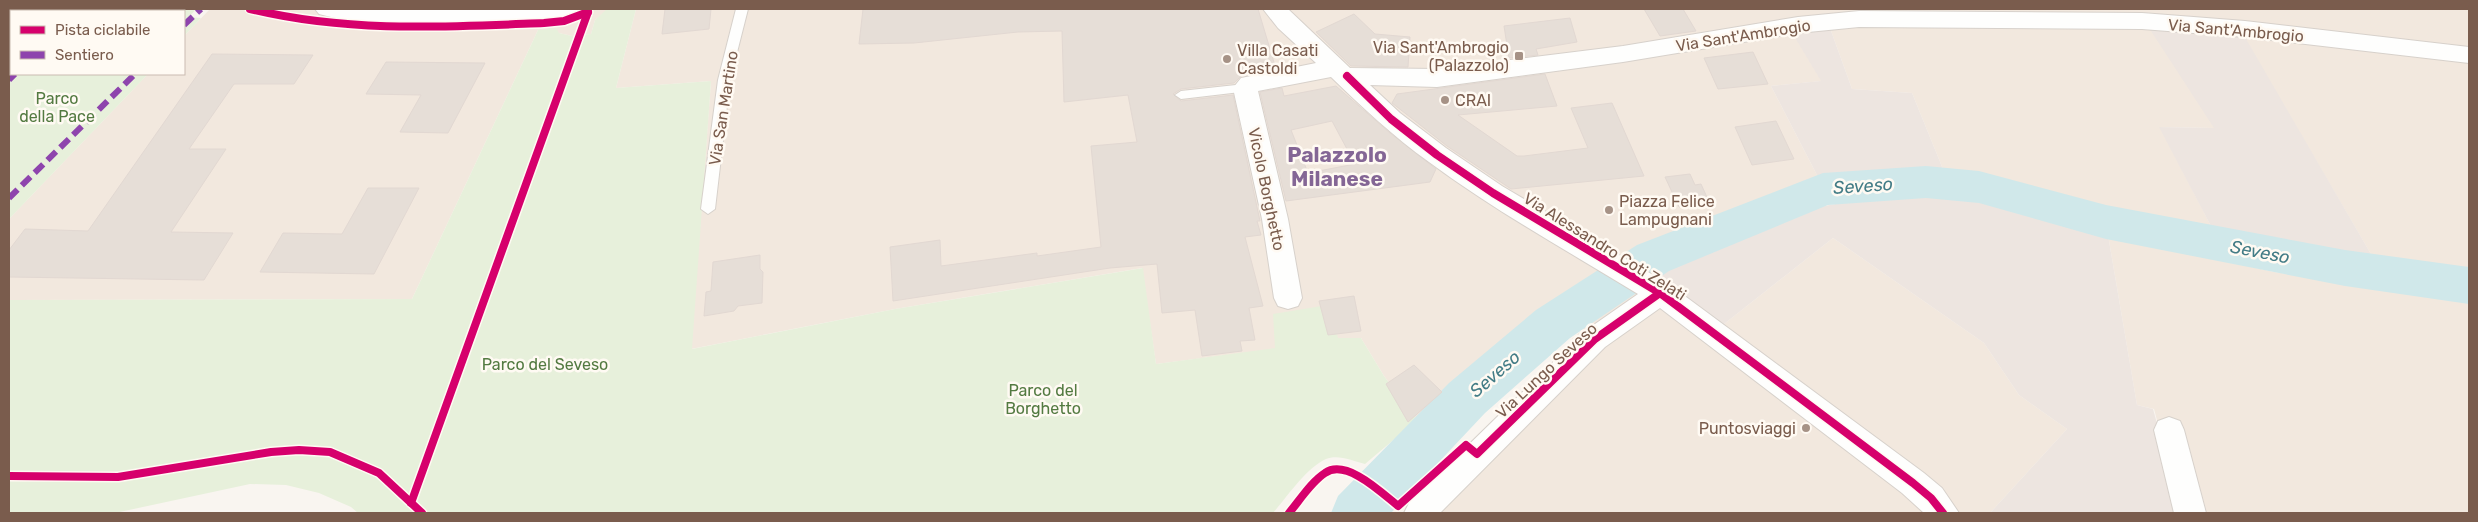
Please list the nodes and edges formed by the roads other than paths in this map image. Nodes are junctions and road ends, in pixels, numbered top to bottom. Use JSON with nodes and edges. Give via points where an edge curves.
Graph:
{"nodes":[{"id":1,"x":327,"y":9,"type":"edge"},
{"id":2,"x":569,"y":9,"type":"edge"},
{"id":3,"x":742,"y":9,"type":"edge"},
{"id":4,"x":1275,"y":9,"type":"edge"},
{"id":5,"x":1794,"y":17,"type":"edge"},
{"id":6,"x":2191,"y":17,"type":"edge"},
{"id":7,"x":2469,"y":55,"type":"edge"},
{"id":8,"x":1341,"y":72,"type":"junction"},
{"id":9,"x":1248,"y":86,"type":"junction"},
{"id":10,"x":1180,"y":95,"type":"dead end"},
{"id":11,"x":708,"y":208,"type":"dead end"},
{"id":12,"x":1654,"y":289,"type":"junction"},
{"id":13,"x":1288,"y":298,"type":"dead end"},
{"id":14,"x":2169,"y":430,"type":"dead end"},
{"id":15,"x":1420,"y":513,"type":"edge"},
{"id":16,"x":1943,"y":513,"type":"edge"},
{"id":17,"x":2190,"y":513,"type":"edge"}],
"edges":[{"from":1,"to":2,"type":"street","via":[[419,19],[518,14],[547,16]]},
{"from":3,"to":11,"type":"lane","name":"Via San Martino","via":[[724,80]]},
{"from":4,"to":8,"type":"street","name":"Via Alessandro Coti Zelati"},
{"from":5,"to":6,"type":"street","name":"Via Sant'Ambrogio","via":[[2074,20]]},
{"from":5,"to":8,"type":"street","name":"Via Sant'Ambrogio","via":[[1623,54],[1436,78]]},
{"from":6,"to":7,"type":"street","name":"Via Sant'Ambrogio"},
{"from":8,"to":9,"type":"street","name":"Via Sant'Ambrogio"},
{"from":8,"to":12,"type":"street","name":"Via Alessandro Coti Zelati","via":[[1437,155],[1493,193]]},
{"from":9,"to":10,"type":"lane"},
{"from":9,"to":13,"type":"street","name":"Vicolo Borghetto"},
{"from":12,"to":15,"type":"street","name":"Via Lungo Seveso","via":[[1595,339]]},
{"from":12,"to":16,"type":"street","name":"Via Alessandro Coti Zelati","via":[[1913,483]]},
{"from":14,"to":17,"type":"street"}]}
